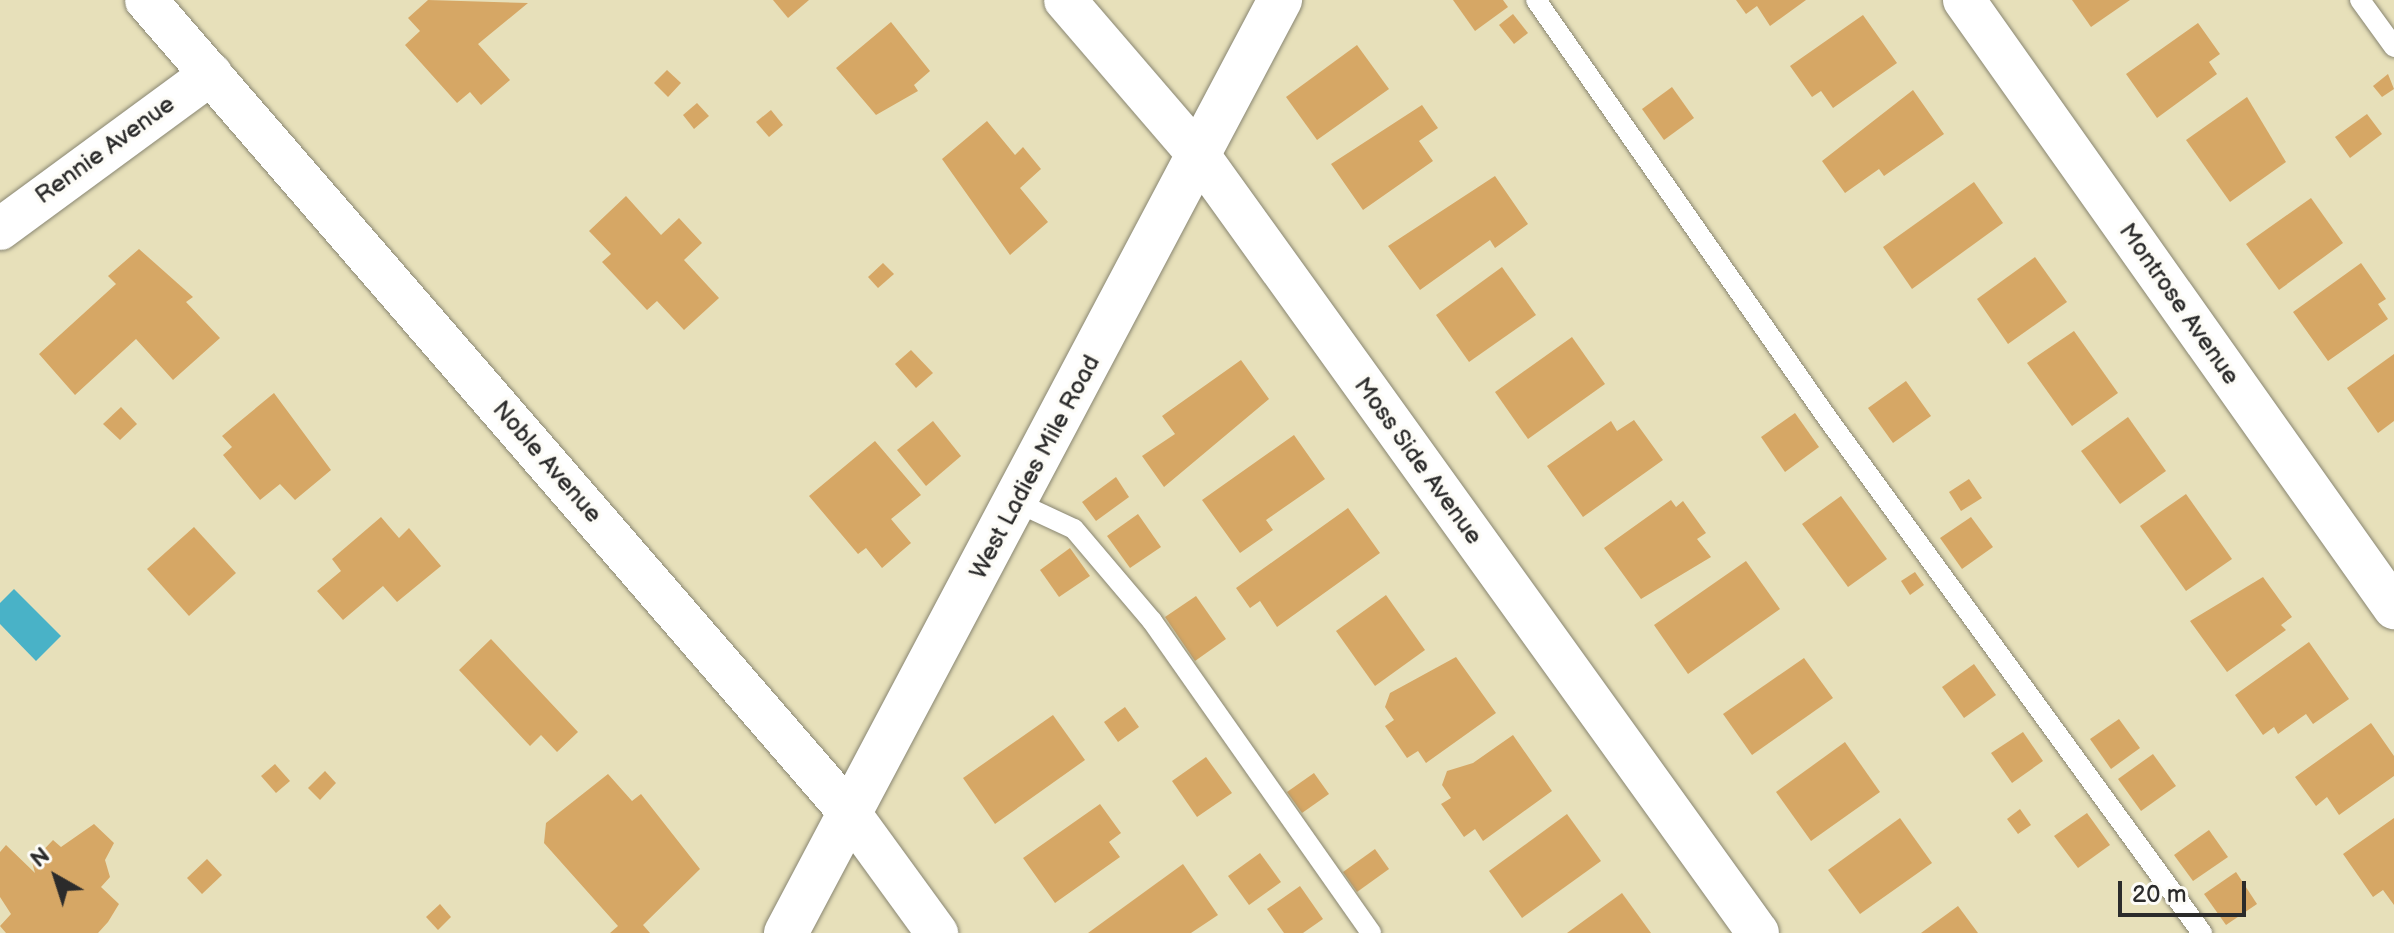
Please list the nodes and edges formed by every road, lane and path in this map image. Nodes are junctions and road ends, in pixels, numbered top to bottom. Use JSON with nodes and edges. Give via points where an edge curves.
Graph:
{"nodes":[{"id":1,"x":146,"y":0,"type":"edge"},
{"id":2,"x":1065,"y":0,"type":"edge"},
{"id":3,"x":1280,"y":0,"type":"edge"},
{"id":4,"x":1536,"y":0,"type":"edge"},
{"id":5,"x":1964,"y":0,"type":"edge"},
{"id":6,"x":2360,"y":0,"type":"edge"},
{"id":7,"x":2394,"y":47,"type":"edge"},
{"id":8,"x":211,"y":74,"type":"junction"},
{"id":9,"x":1201,"y":158,"type":"junction"},
{"id":10,"x":0,"y":229,"type":"edge"},
{"id":11,"x":1016,"y":502,"type":"junction"},
{"id":12,"x":2394,"y":608,"type":"edge"},
{"id":13,"x":849,"y":812,"type":"junction"},
{"id":14,"x":786,"y":933,"type":"edge"},
{"id":15,"x":937,"y":933,"type":"edge"},
{"id":16,"x":1371,"y":933,"type":"edge"},
{"id":17,"x":1758,"y":933,"type":"edge"},
{"id":18,"x":2202,"y":933,"type":"edge"}],
"edges":[{"from":1,"to":8,"type":"street","name":"Noble Avenue"},
{"from":2,"to":9,"type":"street","name":"Moss Side Avenue"},
{"from":3,"to":9,"type":"street","name":"West Ladies Mile Road"},
{"from":4,"to":18,"type":"lane","via":[[1828,419]]},
{"from":5,"to":12,"type":"street","name":"Montrose Avenue"},
{"from":6,"to":7,"type":"lane"},
{"from":8,"to":10,"type":"street","name":"Rennie Avenue","via":[[95,153]]},
{"from":8,"to":13,"type":"street","name":"Noble Avenue"},
{"from":9,"to":11,"type":"street","name":"West Ladies Mile Road"},
{"from":9,"to":17,"type":"street","name":"Moss Side Avenue"},
{"from":11,"to":13,"type":"street","name":"West Ladies Mile Road"},
{"from":11,"to":16,"type":"lane","via":[[1074,529],[1152,621]]},
{"from":13,"to":14,"type":"street","name":"West Ladies Mile Road"},
{"from":13,"to":15,"type":"street","name":"Noble Avenue"}]}
